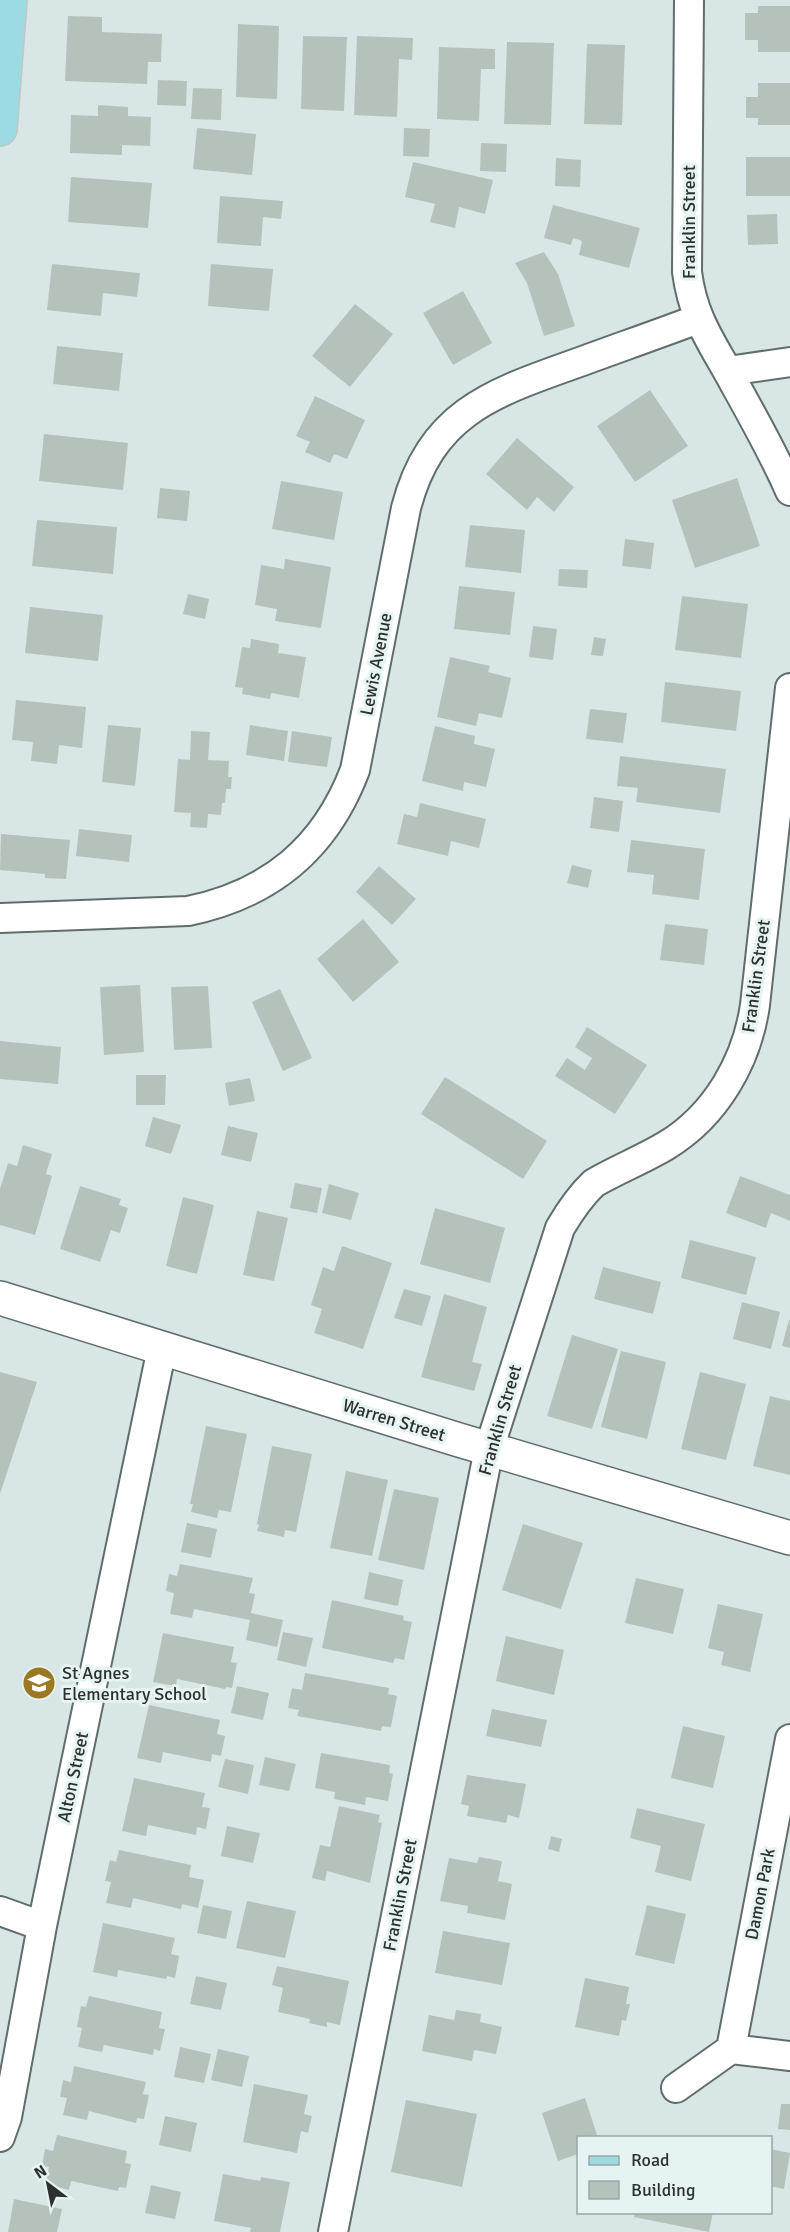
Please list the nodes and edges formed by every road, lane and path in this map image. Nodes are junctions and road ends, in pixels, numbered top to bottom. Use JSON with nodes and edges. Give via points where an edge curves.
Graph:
{"nodes":[{"id":1,"x":10,"y":0,"type":"edge"},
{"id":2,"x":689,"y":0,"type":"edge"},
{"id":3,"x":0,"y":129,"type":"edge"},
{"id":4,"x":698,"y":319,"type":"junction"},
{"id":5,"x":790,"y":362,"type":"edge"},
{"id":6,"x":728,"y":371,"type":"junction"},
{"id":7,"x":790,"y":491,"type":"edge"},
{"id":8,"x":790,"y":688,"type":"edge"},
{"id":9,"x":0,"y":918,"type":"edge"},
{"id":10,"x":0,"y":1298,"type":"edge"},
{"id":11,"x":162,"y":1348,"type":"junction"},
{"id":12,"x":489,"y":1449,"type":"junction"},
{"id":13,"x":790,"y":1538,"type":"edge"},
{"id":14,"x":790,"y":1739,"type":"edge"},
{"id":15,"x":0,"y":1911,"type":"edge"},
{"id":16,"x":42,"y":1926,"type":"junction"},
{"id":17,"x":731,"y":2049,"type":"junction"},
{"id":18,"x":790,"y":2056,"type":"edge"},
{"id":19,"x":676,"y":2088,"type":"dead end"},
{"id":20,"x":0,"y":2137,"type":"edge"},
{"id":21,"x":333,"y":2232,"type":"edge"}],
"edges":[{"from":1,"to":3,"type":"main road"},
{"from":2,"to":4,"type":"street","name":"Franklin Street","via":[[687,272]]},
{"from":4,"to":6,"type":"street","name":"Franklin Street"},
{"from":4,"to":9,"type":"street","name":"Lewis Avenue","via":[[507,388],[461,416],[429,452],[412,483],[406,508],[355,771],[337,810],[299,858],[244,893],[188,911]]},
{"from":5,"to":6,"type":"street"},
{"from":6,"to":7,"type":"street","name":"Franklin Street"},
{"from":8,"to":12,"type":"street","name":"Franklin Street","via":[[752,1030],[745,1048],[703,1116],[669,1143],[594,1183],[569,1212],[560,1228]]},
{"from":10,"to":11,"type":"main road","name":"Warren Street"},
{"from":11,"to":12,"type":"main road","name":"Warren Street"},
{"from":11,"to":16,"type":"street","name":"Alton Street"},
{"from":12,"to":13,"type":"main road","name":"Warren Street"},
{"from":12,"to":21,"type":"street","name":"Franklin Street"},
{"from":14,"to":17,"type":"street","name":"Damon Park"},
{"from":15,"to":16,"type":"street"},
{"from":16,"to":20,"type":"street","name":"Alton Street"},
{"from":17,"to":18,"type":"street"},
{"from":17,"to":19,"type":"street"}]}
